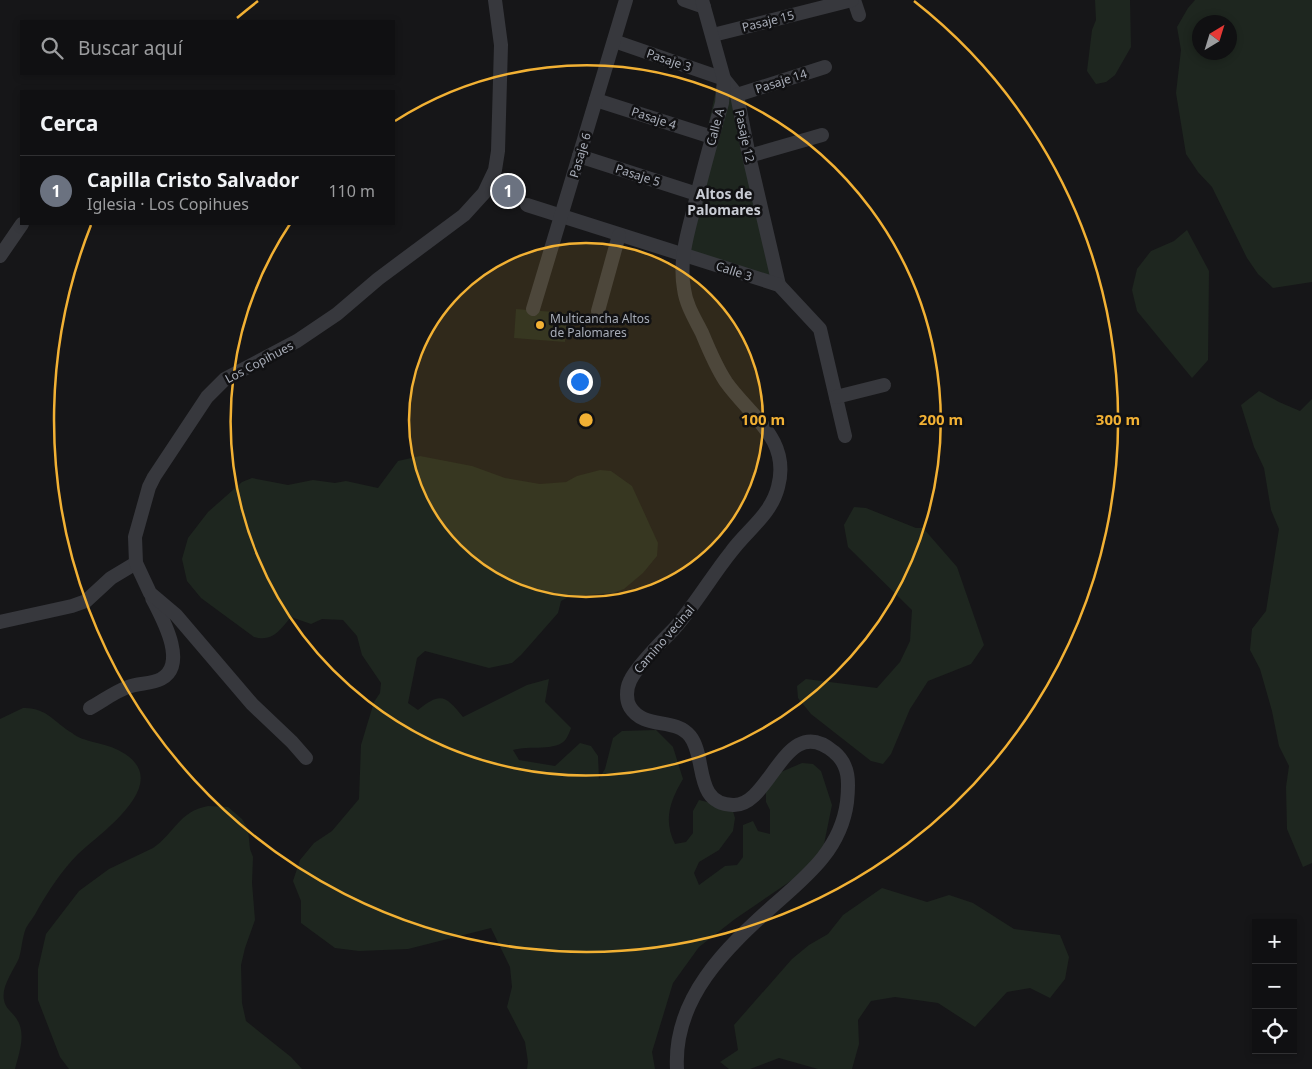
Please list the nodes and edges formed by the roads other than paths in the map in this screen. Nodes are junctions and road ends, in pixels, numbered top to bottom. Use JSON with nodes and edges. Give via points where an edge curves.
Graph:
{"nodes":[{"id":1,"x":495,"y":0,"type":"edge"},
{"id":2,"x":626,"y":0,"type":"edge"},
{"id":3,"x":684,"y":0,"type":"edge"},
{"id":4,"x":853,"y":0,"type":"edge"},
{"id":5,"x":703,"y":3,"type":"edge"},
{"id":6,"x":859,"y":15,"type":"dead end"},
{"id":7,"x":713,"y":35,"type":"junction"},
{"id":8,"x":614,"y":41,"type":"junction"},
{"id":9,"x":825,"y":67,"type":"dead end"},
{"id":10,"x":724,"y":79,"type":"junction"},
{"id":11,"x":736,"y":95,"type":"junction"},
{"id":12,"x":596,"y":100,"type":"junction"},
{"id":13,"x":822,"y":135,"type":"dead end"},
{"id":14,"x":712,"y":137,"type":"junction"},
{"id":15,"x":579,"y":156,"type":"junction"},
{"id":16,"x":749,"y":156,"type":"junction"},
{"id":17,"x":697,"y":194,"type":"junction"},
{"id":18,"x":528,"y":206,"type":"dead end"},
{"id":19,"x":561,"y":216,"type":"junction"},
{"id":20,"x":21,"y":225,"type":"edge"},
{"id":21,"x":619,"y":235,"type":"junction"},
{"id":22,"x":683,"y":254,"type":"junction"},
{"id":23,"x":0,"y":256,"type":"edge"},
{"id":24,"x":779,"y":285,"type":"junction"},
{"id":25,"x":533,"y":309,"type":"dead end"},
{"id":26,"x":598,"y":312,"type":"dead end"},
{"id":27,"x":884,"y":385,"type":"dead end"},
{"id":28,"x":836,"y":397,"type":"junction"},
{"id":29,"x":846,"y":436,"type":"dead end"},
{"id":30,"x":136,"y":562,"type":"junction"},
{"id":31,"x":150,"y":593,"type":"junction"},
{"id":32,"x":0,"y":622,"type":"edge"},
{"id":33,"x":90,"y":708,"type":"dead end"},
{"id":34,"x":306,"y":758,"type":"dead end"},
{"id":35,"x":677,"y":1069,"type":"edge"}],
"edges":[{"from":1,"to":30,"type":"street","name":"Los Copihues","via":[[501,45],[498,151],[492,179],[484,193],[464,215],[337,314],[297,341],[218,385],[151,482],[135,537]]},
{"from":2,"to":8,"type":"street","name":"Pasaje 6"},
{"from":3,"to":5,"type":"street"},
{"from":4,"to":6,"type":"street"},
{"from":4,"to":7,"type":"street","name":"Pasaje 15"},
{"from":5,"to":7,"type":"street","name":"Calle A"},
{"from":7,"to":10,"type":"street","name":"Calle A"},
{"from":8,"to":10,"type":"street","name":"Pasaje 3"},
{"from":8,"to":12,"type":"street","name":"Pasaje 6"},
{"from":9,"to":11,"type":"street","name":"Pasaje 14"},
{"from":10,"to":11,"type":"street","name":"Pasaje 12"},
{"from":10,"to":14,"type":"street","name":"Calle A","via":[[722,103]]},
{"from":11,"to":16,"type":"street","name":"Pasaje 12"},
{"from":12,"to":14,"type":"street","name":"Pasaje 4"},
{"from":12,"to":15,"type":"street","name":"Pasaje 6"},
{"from":13,"to":16,"type":"street"},
{"from":14,"to":17,"type":"street","name":"Calle A"},
{"from":15,"to":17,"type":"street","name":"Pasaje 5"},
{"from":15,"to":19,"type":"street","name":"Pasaje 6"},
{"from":16,"to":24,"type":"street","name":"Pasaje 12"},
{"from":17,"to":22,"type":"street","name":"Calle A"},
{"from":18,"to":19,"type":"street","name":"Calle 3"},
{"from":19,"to":21,"type":"street","name":"Calle 3"},
{"from":19,"to":25,"type":"street","name":"Pasaje 6"},
{"from":20,"to":23,"type":"street"},
{"from":21,"to":22,"type":"street","name":"Calle 3"},
{"from":21,"to":26,"type":"street"},
{"from":22,"to":24,"type":"street","name":"Calle 3"},
{"from":22,"to":35,"type":"street","name":"Camino vecinal","via":[[683,286],[687,303],[727,383],[772,437],[779,454],[780,480],[768,510],[730,553],[684,618],[635,672],[628,684],[628,703],[633,711],[649,722],[679,727],[688,734],[696,746],[704,786],[723,803],[735,806],[747,801],[787,754],[807,742],[824,745],[836,753],[844,764],[848,782],[842,823],[822,860],[734,942],[709,970],[681,1026]]},
{"from":24,"to":28,"type":"street","name":"Calle 3","via":[[820,329]]},
{"from":27,"to":28,"type":"street"},
{"from":28,"to":29,"type":"street","name":"Calle 3"},
{"from":30,"to":31,"type":"street","name":"Los Copihues"},
{"from":30,"to":32,"type":"street","via":[[86,600]]},
{"from":31,"to":33,"type":"street","via":[[172,641],[172,665],[168,673],[162,679],[127,687]]},
{"from":31,"to":34,"type":"street","name":"Los Copihues","via":[[176,615],[252,704]]}]}
